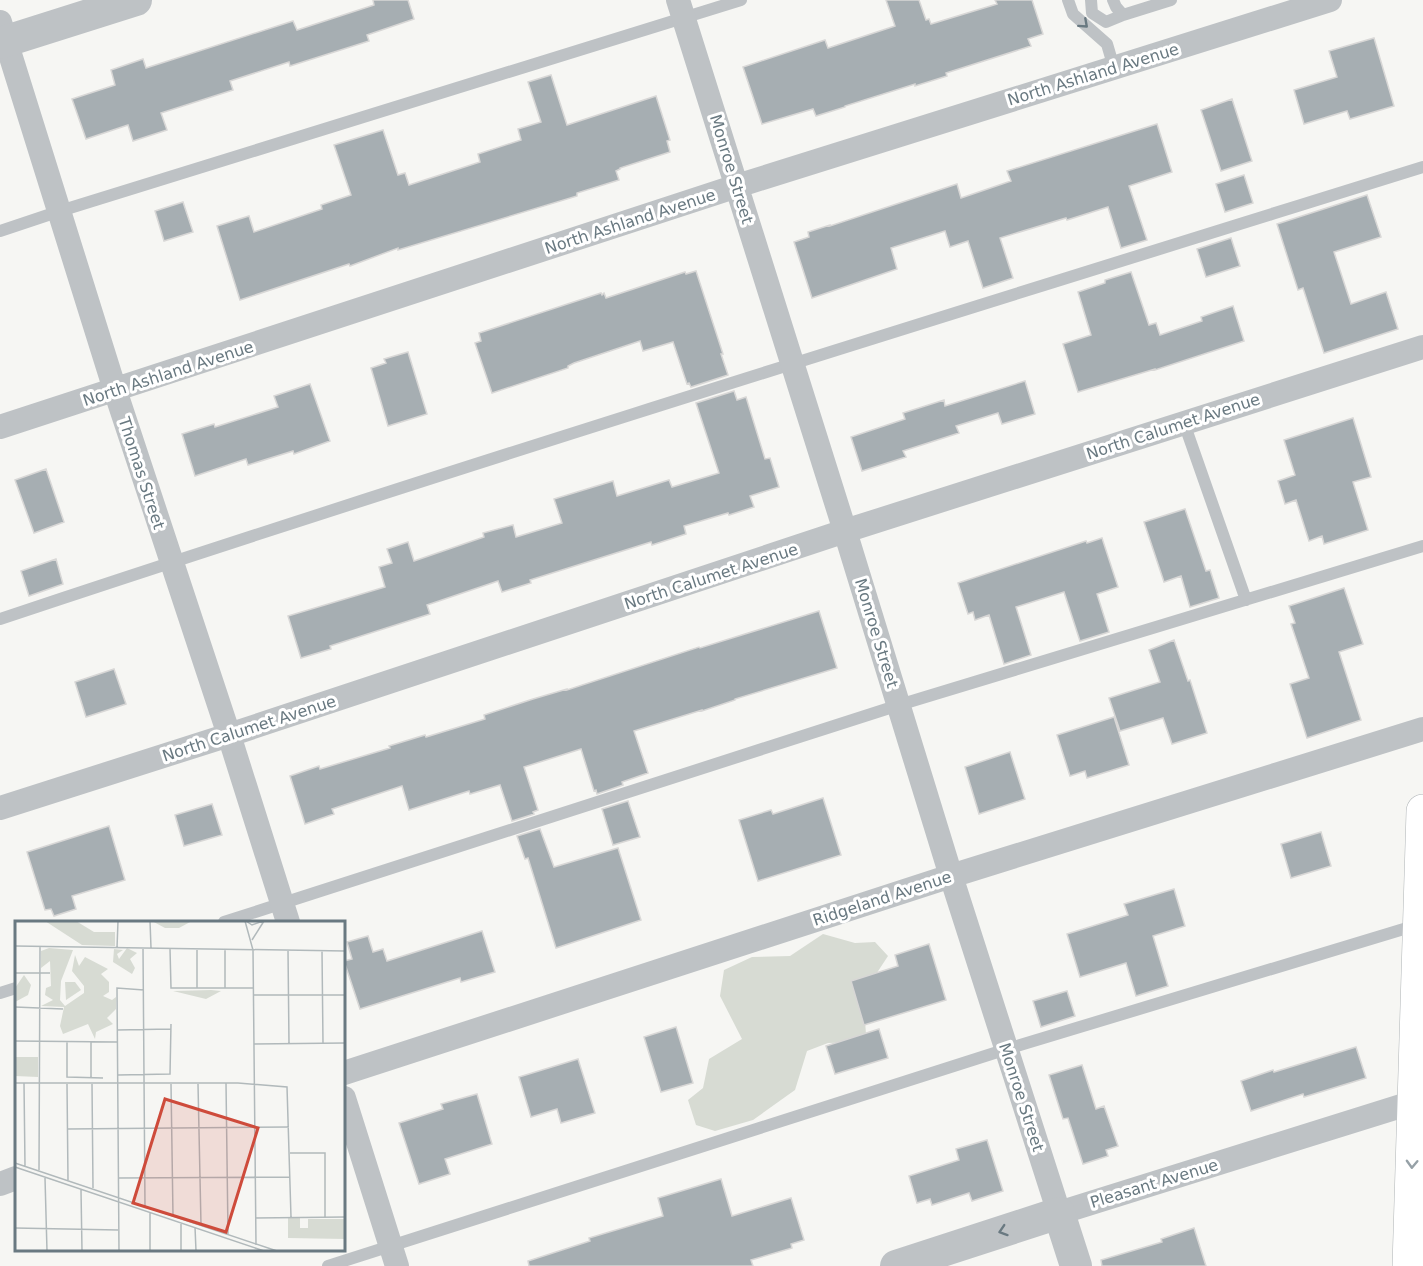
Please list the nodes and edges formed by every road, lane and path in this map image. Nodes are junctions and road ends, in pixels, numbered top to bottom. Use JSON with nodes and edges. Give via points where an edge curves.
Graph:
{"nodes":[{"id":1,"x":136,"y":0,"type":"edge"},
{"id":2,"x":741,"y":0,"type":"edge"},
{"id":3,"x":1068,"y":0,"type":"edge"},
{"id":4,"x":1091,"y":0,"type":"edge"},
{"id":5,"x":1113,"y":0,"type":"edge"},
{"id":6,"x":1171,"y":0,"type":"edge"},
{"id":7,"x":1330,"y":0,"type":"edge"},
{"id":8,"x":681,"y":9,"type":"edge"},
{"id":9,"x":1123,"y":15,"type":"junction"},
{"id":10,"x":2,"y":35,"type":"edge"},
{"id":11,"x":1114,"y":68,"type":"junction"},
{"id":12,"x":1423,"y":167,"type":"edge"},
{"id":13,"x":737,"y":186,"type":"junction"},
{"id":14,"x":60,"y":211,"type":"junction"},
{"id":15,"x":0,"y":231,"type":"edge"},
{"id":16,"x":1423,"y":347,"type":"edge"},
{"id":17,"x":792,"y":363,"type":"junction"},
{"id":18,"x":115,"y":390,"type":"junction"},
{"id":19,"x":1184,"y":423,"type":"junction"},
{"id":20,"x":0,"y":427,"type":"edge"},
{"id":21,"x":845,"y":531,"type":"junction"},
{"id":22,"x":1423,"y":546,"type":"edge"},
{"id":23,"x":172,"y":562,"type":"junction"},
{"id":24,"x":1246,"y":600,"type":"junction"},
{"id":25,"x":0,"y":619,"type":"edge"},
{"id":26,"x":899,"y":705,"type":"junction"},
{"id":27,"x":1423,"y":729,"type":"edge"},
{"id":28,"x":229,"y":735,"type":"junction"},
{"id":29,"x":0,"y":808,"type":"edge"},
{"id":30,"x":1423,"y":811,"type":"edge"},
{"id":31,"x":951,"y":876,"type":"junction"},
{"id":32,"x":285,"y":913,"type":"edge"},
{"id":33,"x":231,"y":921,"type":"edge"},
{"id":34,"x":1420,"y":924,"type":"junction"},
{"id":35,"x":15,"y":988,"type":"edge"},
{"id":36,"x":0,"y":993,"type":"edge"},
{"id":37,"x":1007,"y":1049,"type":"junction"},
{"id":38,"x":345,"y":1073,"type":"edge"},
{"id":39,"x":345,"y":1101,"type":"edge"},
{"id":40,"x":1414,"y":1102,"type":"junction"},
{"id":41,"x":15,"y":1178,"type":"edge"},
{"id":42,"x":0,"y":1184,"type":"edge"},
{"id":43,"x":1059,"y":1213,"type":"junction"},
{"id":44,"x":394,"y":1256,"type":"edge"},
{"id":45,"x":328,"y":1266,"type":"edge"},
{"id":46,"x":896,"y":1266,"type":"edge"},
{"id":47,"x":1076,"y":1266,"type":"edge"},
{"id":48,"x":1409,"y":1266,"type":"edge"}],
"edges":[{"from":1,"to":10,"type":"street"},
{"from":2,"to":8,"type":"lane"},
{"from":3,"to":11,"type":"lane","one_way":true,"via":[[1073,14],[1107,44]]},
{"from":4,"to":9,"type":"lane","via":[[1092,13],[1106,22]]},
{"from":5,"to":9,"type":"lane"},
{"from":6,"to":9,"type":"lane"},
{"from":7,"to":11,"type":"street","name":"North Ashland Avenue"},
{"from":8,"to":13,"type":"street","name":"Monroe Street"},
{"from":8,"to":14,"type":"lane"},
{"from":10,"to":14,"type":"street","name":"Thomas Street"},
{"from":11,"to":13,"type":"street","name":"North Ashland Avenue"},
{"from":12,"to":17,"type":"lane"},
{"from":13,"to":17,"type":"street","name":"Monroe Street"},
{"from":13,"to":18,"type":"street","name":"North Ashland Avenue"},
{"from":14,"to":15,"type":"lane"},
{"from":14,"to":18,"type":"street","name":"Thomas Street"},
{"from":16,"to":19,"type":"street","name":"North Calumet Avenue"},
{"from":17,"to":21,"type":"street","name":"Monroe Street"},
{"from":17,"to":23,"type":"lane"},
{"from":18,"to":20,"type":"street","name":"North Ashland Avenue"},
{"from":18,"to":23,"type":"street","name":"Thomas Street"},
{"from":19,"to":21,"type":"street","name":"North Calumet Avenue"},
{"from":19,"to":24,"type":"lane"},
{"from":21,"to":26,"type":"street","name":"Monroe Street"},
{"from":21,"to":28,"type":"street","name":"North Calumet Avenue"},
{"from":22,"to":24,"type":"lane"},
{"from":23,"to":25,"type":"lane"},
{"from":23,"to":28,"type":"street","name":"Thomas Street"},
{"from":24,"to":26,"type":"lane"},
{"from":26,"to":31,"type":"street","name":"Monroe Street"},
{"from":26,"to":32,"type":"lane"},
{"from":27,"to":31,"type":"street","name":"Ridgeland Avenue"},
{"from":28,"to":29,"type":"street","name":"North Calumet Avenue"},
{"from":28,"to":32,"type":"street","name":"Thomas Street"},
{"from":30,"to":34,"type":"main road"},
{"from":31,"to":37,"type":"street","name":"Monroe Street"},
{"from":31,"to":38,"type":"street","name":"Ridgeland Avenue"},
{"from":32,"to":33,"type":"lane"},
{"from":34,"to":37,"type":"lane"},
{"from":34,"to":40,"type":"main road"},
{"from":35,"to":36,"type":"lane"},
{"from":37,"to":43,"type":"street","name":"Monroe Street"},
{"from":37,"to":44,"type":"lane"},
{"from":39,"to":44,"type":"street"},
{"from":40,"to":43,"type":"street","name":"Pleasant Avenue"},
{"from":40,"to":48,"type":"main road","one_way":true},
{"from":41,"to":42,"type":"street"},
{"from":43,"to":46,"type":"street","name":"Pleasant Avenue","one_way":true},
{"from":43,"to":47,"type":"street","name":"Monroe Street"},
{"from":44,"to":45,"type":"lane"}]}
